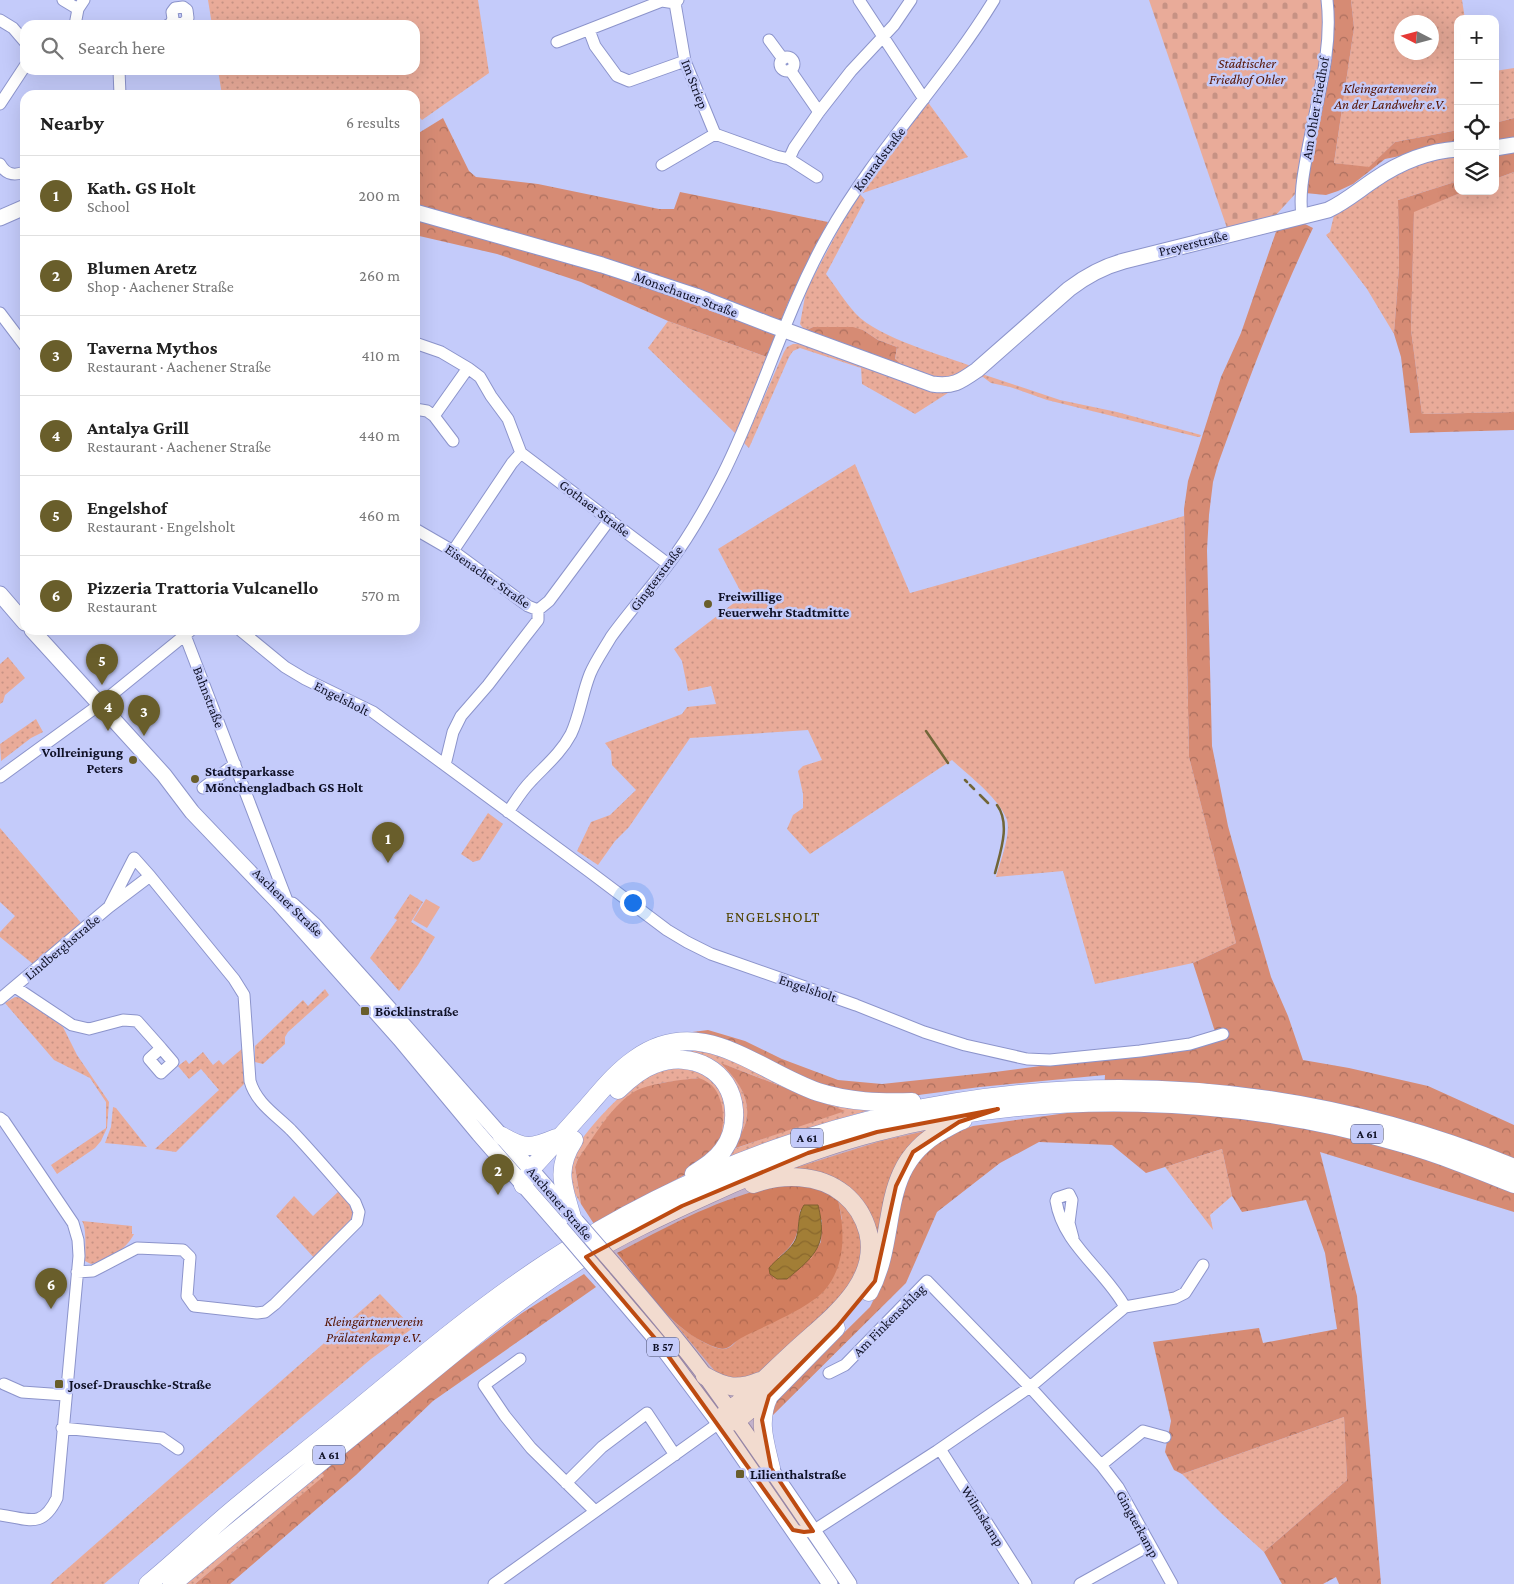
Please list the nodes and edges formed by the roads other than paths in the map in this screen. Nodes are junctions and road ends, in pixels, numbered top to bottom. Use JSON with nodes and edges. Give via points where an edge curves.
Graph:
{"nodes":[{"id":1,"x":63,"y":0,"type":"edge"},
{"id":2,"x":859,"y":0,"type":"edge"},
{"id":3,"x":911,"y":0,"type":"edge"},
{"id":4,"x":994,"y":0,"type":"edge"},
{"id":5,"x":1327,"y":0,"type":"edge"},
{"id":6,"x":662,"y":1,"type":"edge"},
{"id":7,"x":676,"y":1,"type":"edge"},
{"id":8,"x":81,"y":5,"type":"edge"},
{"id":9,"x":0,"y":20,"type":"edge"},
{"id":10,"x":77,"y":20,"type":"edge"},
{"id":11,"x":588,"y":30,"type":"junction"},
{"id":12,"x":20,"y":36,"type":"edge"},
{"id":13,"x":884,"y":37,"type":"junction"},
{"id":14,"x":770,"y":40,"type":"dead end"},
{"id":15,"x":557,"y":42,"type":"dead end"},
{"id":16,"x":684,"y":61,"type":"junction"},
{"id":17,"x":20,"y":74,"type":"edge"},
{"id":18,"x":119,"y":75,"type":"edge"},
{"id":19,"x":120,"y":90,"type":"edge"},
{"id":20,"x":924,"y":99,"type":"junction"},
{"id":21,"x":0,"y":104,"type":"edge"},
{"id":22,"x":819,"y":112,"type":"junction"},
{"id":23,"x":715,"y":134,"type":"junction"},
{"id":24,"x":1514,"y":146,"type":"edge"},
{"id":25,"x":1499,"y":148,"type":"edge"},
{"id":26,"x":1454,"y":149,"type":"edge"},
{"id":27,"x":789,"y":158,"type":"junction"},
{"id":28,"x":0,"y":164,"type":"edge"},
{"id":29,"x":662,"y":165,"type":"dead end"},
{"id":30,"x":20,"y":173,"type":"edge"},
{"id":31,"x":818,"y":177,"type":"dead end"},
{"id":32,"x":20,"y":209,"type":"edge"},
{"id":33,"x":420,"y":213,"type":"edge"},
{"id":34,"x":1302,"y":216,"type":"junction"},
{"id":35,"x":0,"y":218,"type":"edge"},
{"id":36,"x":0,"y":313,"type":"edge"},
{"id":37,"x":784,"y":330,"type":"junction"},
{"id":38,"x":20,"y":339,"type":"edge"},
{"id":39,"x":420,"y":345,"type":"edge"},
{"id":40,"x":468,"y":368,"type":"junction"},
{"id":41,"x":954,"y":385,"type":"joint"},
{"id":42,"x":420,"y":410,"type":"edge"},
{"id":43,"x":434,"y":416,"type":"junction"},
{"id":44,"x":453,"y":441,"type":"dead end"},
{"id":45,"x":521,"y":453,"type":"junction"},
{"id":46,"x":610,"y":519,"type":"junction"},
{"id":47,"x":420,"y":532,"type":"edge"},
{"id":48,"x":453,"y":552,"type":"junction"},
{"id":49,"x":668,"y":564,"type":"junction"},
{"id":50,"x":0,"y":594,"type":"edge"},
{"id":51,"x":538,"y":610,"type":"junction"},
{"id":52,"x":20,"y":616,"type":"edge"},
{"id":53,"x":36,"y":635,"type":"edge"},
{"id":54,"x":182,"y":635,"type":"edge"},
{"id":55,"x":187,"y":635,"type":"edge"},
{"id":56,"x":246,"y":635,"type":"edge"},
{"id":57,"x":99,"y":705,"type":"junction"},
{"id":58,"x":235,"y":764,"type":"junction"},
{"id":59,"x":445,"y":765,"type":"junction"},
{"id":60,"x":0,"y":777,"type":"edge"},
{"id":61,"x":173,"y":786,"type":"junction"},
{"id":62,"x":203,"y":788,"type":"dead end"},
{"id":63,"x":508,"y":812,"type":"junction"},
{"id":64,"x":150,"y":876,"type":"junction"},
{"id":65,"x":278,"y":876,"type":"junction"},
{"id":66,"x":285,"y":898,"type":"junction"},
{"id":67,"x":109,"y":907,"type":"junction"},
{"id":68,"x":297,"y":924,"type":"junction"},
{"id":69,"x":314,"y":926,"type":"junction"},
{"id":70,"x":15,"y":987,"type":"junction"},
{"id":71,"x":0,"y":999,"type":"edge"},
{"id":72,"x":1223,"y":1034,"type":"dead end"},
{"id":73,"x":161,"y":1048,"type":"dead end"},
{"id":74,"x":969,"y":1099,"type":"junction"},
{"id":75,"x":998,"y":1109,"type":"junction"},
{"id":76,"x":0,"y":1118,"type":"edge"},
{"id":77,"x":502,"y":1136,"type":"junction"},
{"id":78,"x":568,"y":1138,"type":"junction"},
{"id":79,"x":1514,"y":1168,"type":"edge"},
{"id":80,"x":530,"y":1177,"type":"junction"},
{"id":81,"x":1514,"y":1184,"type":"edge"},
{"id":82,"x":653,"y":1201,"type":"junction"},
{"id":83,"x":682,"y":1206,"type":"junction"},
{"id":84,"x":570,"y":1222,"type":"junction"},
{"id":85,"x":1073,"y":1238,"type":"dead end"},
{"id":86,"x":1203,"y":1265,"type":"dead end"},
{"id":87,"x":78,"y":1272,"type":"junction"},
{"id":88,"x":1125,"y":1307,"type":"junction"},
{"id":89,"x":520,"y":1360,"type":"dead end"},
{"id":90,"x":830,"y":1373,"type":"dead end"},
{"id":91,"x":705,"y":1376,"type":"junction"},
{"id":92,"x":765,"y":1378,"type":"junction"},
{"id":93,"x":786,"y":1380,"type":"junction"},
{"id":94,"x":4,"y":1384,"type":"dead end"},
{"id":95,"x":1030,"y":1387,"type":"junction"},
{"id":96,"x":65,"y":1395,"type":"junction"},
{"id":97,"x":728,"y":1418,"type":"junction"},
{"id":98,"x":62,"y":1428,"type":"junction"},
{"id":99,"x":1165,"y":1437,"type":"dead end"},
{"id":100,"x":178,"y":1449,"type":"dead end"},
{"id":101,"x":940,"y":1449,"type":"junction"},
{"id":102,"x":675,"y":1455,"type":"junction"},
{"id":103,"x":1100,"y":1465,"type":"junction"},
{"id":104,"x":771,"y":1468,"type":"junction"},
{"id":105,"x":566,"y":1483,"type":"junction"},
{"id":106,"x":595,"y":1511,"type":"junction"},
{"id":107,"x":0,"y":1515,"type":"edge"},
{"id":108,"x":793,"y":1530,"type":"junction"},
{"id":109,"x":813,"y":1531,"type":"junction"},
{"id":110,"x":1150,"y":1544,"type":"junction"},
{"id":111,"x":148,"y":1584,"type":"edge"},
{"id":112,"x":172,"y":1584,"type":"edge"},
{"id":113,"x":494,"y":1584,"type":"edge"},
{"id":114,"x":830,"y":1584,"type":"edge"},
{"id":115,"x":848,"y":1584,"type":"edge"},
{"id":116,"x":1026,"y":1584,"type":"edge"},
{"id":117,"x":1080,"y":1584,"type":"edge"},
{"id":118,"x":1172,"y":1584,"type":"edge"}],
"edges":[{"from":1,"to":8,"type":"street"},
{"from":2,"to":13,"type":"street"},
{"from":3,"to":13,"type":"street"},
{"from":4,"to":20,"type":"street","name":"Konradstraße"},
{"from":5,"to":34,"type":"street","name":"Am Ohler Friedhof","via":[[1329,28],[1303,177]]},
{"from":6,"to":7,"type":"street"},
{"from":6,"to":11,"type":"street"},
{"from":7,"to":16,"type":"street","name":"Im Striep"},
{"from":8,"to":10,"type":"street"},
{"from":9,"to":12,"type":"street"},
{"from":11,"to":15,"type":"street"},
{"from":11,"to":16,"type":"street","via":[[595,46],[617,76],[629,80]]},
{"from":13,"to":20,"type":"street"},
{"from":13,"to":22,"type":"street","via":[[851,71]]},
{"from":14,"to":22,"type":"street","via":[[783,59],[791,59],[793,65],[790,70]]},
{"from":16,"to":23,"type":"street","name":"Im Striep"},
{"from":17,"to":21,"type":"street"},
{"from":18,"to":19,"type":"street"},
{"from":20,"to":37,"type":"street","name":"Konradstraße","via":[[857,186],[827,236]]},
{"from":22,"to":27,"type":"street"},
{"from":23,"to":27,"type":"street"},
{"from":23,"to":29,"type":"street"},
{"from":24,"to":25,"type":"main road"},
{"from":26,"to":34,"type":"main road","name":"Preyerstraße","via":[[1410,159],[1337,206]]},
{"from":27,"to":31,"type":"street"},
{"from":28,"to":30,"type":"street","via":[[12,175]]},
{"from":32,"to":35,"type":"main road"},
{"from":33,"to":37,"type":"main road","name":"Monschauer Straße","via":[[602,264]]},
{"from":34,"to":41,"type":"main road","name":"Preyerstraße","via":[[1124,261],[1093,272],[1069,289],[977,370]]},
{"from":36,"to":38,"type":"street"},
{"from":37,"to":41,"type":"main road","name":"Monschauer Straße","via":[[932,384]]},
{"from":37,"to":49,"type":"street","name":"Gingterstraße","via":[[723,473],[702,513]]},
{"from":39,"to":40,"type":"street","via":[[441,352]]},
{"from":40,"to":43,"type":"street"},
{"from":40,"to":45,"type":"street","via":[[480,378],[508,419]]},
{"from":42,"to":43,"type":"street"},
{"from":43,"to":44,"type":"street"},
{"from":45,"to":46,"type":"street","name":"Gothaer Straße"},
{"from":45,"to":48,"type":"street"},
{"from":46,"to":49,"type":"street","name":"Gothaer Straße"},
{"from":46,"to":51,"type":"street","name":"Eisenacher Straße"},
{"from":47,"to":48,"type":"street","name":"Eisenacher Straße"},
{"from":48,"to":51,"type":"street","name":"Eisenacher Straße"},
{"from":49,"to":63,"type":"street","name":"Gingterstraße","via":[[612,637],[590,674],[570,736]]},
{"from":50,"to":52,"type":"main road"},
{"from":51,"to":59,"type":"street","via":[[538,620],[460,716]]},
{"from":53,"to":57,"type":"main road","name":"Aachener Straße"},
{"from":54,"to":57,"type":"street"},
{"from":55,"to":58,"type":"street","name":"Bahnstraße"},
{"from":56,"to":59,"type":"street","name":"Engelsholt","via":[[286,667],[373,712]]},
{"from":57,"to":60,"type":"street"},
{"from":57,"to":61,"type":"main road","name":"Aachener Straße"},
{"from":58,"to":62,"type":"street"},
{"from":58,"to":65,"type":"street","name":"Bahnstraße"},
{"from":59,"to":63,"type":"street","name":"Engelsholt"},
{"from":61,"to":66,"type":"main road","name":"Aachener Straße","via":[[189,798],[239,854]]},
{"from":61,"to":68,"type":"main road","name":"Aachener Straße","via":[[192,812]]},
{"from":63,"to":72,"type":"street","name":"Engelsholt","via":[[687,942],[711,954],[965,1045],[1027,1059],[1050,1060],[1190,1044]]},
{"from":64,"to":67,"type":"street","name":"Lindberghstraße"},
{"from":64,"to":67,"type":"street","name":"Lindberghstraße","via":[[134,858]]},
{"from":64,"to":87,"type":"street","via":[[244,994],[252,1091],[355,1202],[359,1212],[357,1222],[265,1312],[194,1306],[187,1296],[190,1258],[183,1250],[137,1248],[93,1271]]},
{"from":65,"to":66,"type":"street","name":"Bahnstraße"},
{"from":65,"to":69,"type":"street","name":"Bahnstraße"},
{"from":66,"to":68,"type":"street","name":"Bahnstraße"},
{"from":66,"to":69,"type":"main road","name":"Aachener Straße"},
{"from":67,"to":70,"type":"street","name":"Lindberghstraße"},
{"from":68,"to":80,"type":"main road","name":"Aachener Straße"},
{"from":69,"to":77,"type":"main road","name":"Aachener Straße"},
{"from":70,"to":71,"type":"street","name":"Lindberghstraße"},
{"from":70,"to":73,"type":"street","name":"Lindberghstraße","via":[[72,1025],[89,1029],[123,1020],[137,1021]]},
{"from":74,"to":78,"type":"highway","via":[[849,1100],[804,1087],[723,1047],[702,1042],[674,1043],[653,1049],[623,1068]]},
{"from":74,"to":79,"type":"highway","number":"A 61","via":[[1119,1088],[1221,1094],[1318,1108],[1368,1120],[1428,1136]]},
{"from":74,"to":82,"type":"highway","number":"A 61","via":[[887,1115],[790,1143]]},
{"from":75,"to":81,"type":"highway","number":"A 61","via":[[1148,1103],[1308,1120],[1402,1143]]},
{"from":75,"to":83,"type":"highway","number":"A 61","via":[[930,1120],[855,1138],[749,1176]]},
{"from":75,"to":93,"type":"highway","via":[[959,1122],[926,1140],[913,1152],[896,1186],[881,1266],[868,1294]]},
{"from":76,"to":87,"type":"street","via":[[73,1223],[78,1240]]},
{"from":77,"to":78,"type":"highway","via":[[527,1147]]},
{"from":77,"to":80,"type":"main road","name":"Aachener Straße"},
{"from":78,"to":80,"type":"highway"},
{"from":78,"to":82,"type":"highway","via":[[634,1075],[649,1067],[682,1059],[702,1063],[716,1072],[728,1086],[733,1100],[734,1120],[730,1138],[710,1164]]},
{"from":78,"to":84,"type":"highway","via":[[561,1170]]},
{"from":80,"to":84,"type":"main road","name":"Aachener Straße"},
{"from":82,"to":111,"type":"highway","number":"A 61","via":[[578,1243],[505,1292],[229,1513]]},
{"from":83,"to":92,"type":"highway","via":[[758,1182],[802,1178],[822,1182],[842,1193],[851,1200],[864,1220],[870,1253],[856,1290],[838,1311]]},
{"from":83,"to":112,"type":"highway","number":"A 61","via":[[633,1229],[576,1262],[486,1326]]},
{"from":84,"to":91,"type":"main road","name":"Aachener Straße","number":"B 57","bridge":true,"via":[[616,1267]]},
{"from":84,"to":97,"type":"main road","name":"Aachener Straße","number":"B 57","bridge":true,"via":[[602,1276]]},
{"from":85,"to":88,"type":"street"},
{"from":86,"to":88,"type":"street","via":[[1185,1293],[1175,1298]]},
{"from":87,"to":96,"type":"street"},
{"from":88,"to":95,"type":"street"},
{"from":89,"to":105,"type":"street","via":[[484,1385],[531,1448]]},
{"from":90,"to":95,"type":"street","name":"Am Finkenschlag","via":[[845,1365],[927,1281]]},
{"from":91,"to":92,"type":"highway","via":[[720,1385],[735,1387]]},
{"from":91,"to":97,"type":"main road","name":"Aachener Straße","number":"B 57"},
{"from":92,"to":97,"type":"highway"},
{"from":93,"to":97,"type":"highway"},
{"from":93,"to":104,"type":"highway","via":[[769,1396],[763,1414],[764,1441]]},
{"from":94,"to":96,"type":"street","via":[[22,1392]]},
{"from":95,"to":101,"type":"street"},
{"from":95,"to":103,"type":"street","name":"Gingterkamp"},
{"from":96,"to":98,"type":"street"},
{"from":97,"to":102,"type":"street"},
{"from":97,"to":104,"type":"main road","name":"Aachener Straße","number":"B 57"},
{"from":97,"to":108,"type":"main road","name":"Aachener Straße","number":"B 57"},
{"from":98,"to":100,"type":"street","via":[[162,1438]]},
{"from":98,"to":107,"type":"street","via":[[57,1498],[48,1513],[34,1520]]},
{"from":99,"to":103,"type":"street","via":[[1143,1431]]},
{"from":101,"to":109,"type":"street"},
{"from":101,"to":116,"type":"street","name":"Wilmskamp"},
{"from":102,"to":105,"type":"street","via":[[648,1413],[602,1447]]},
{"from":102,"to":106,"type":"street"},
{"from":103,"to":110,"type":"street","name":"Gingterkamp","via":[[1118,1487]]},
{"from":104,"to":109,"type":"main road","name":"Aachener Straße","number":"B 57"},
{"from":105,"to":106,"type":"street"},
{"from":106,"to":113,"type":"street"},
{"from":108,"to":109,"type":"street"},
{"from":108,"to":114,"type":"main road","name":"Aachener Straße","number":"B 57"},
{"from":109,"to":115,"type":"main road","name":"Aachener Straße","number":"B 57"},
{"from":110,"to":117,"type":"street"},
{"from":110,"to":118,"type":"street","name":"Gingterkamp"}]}
